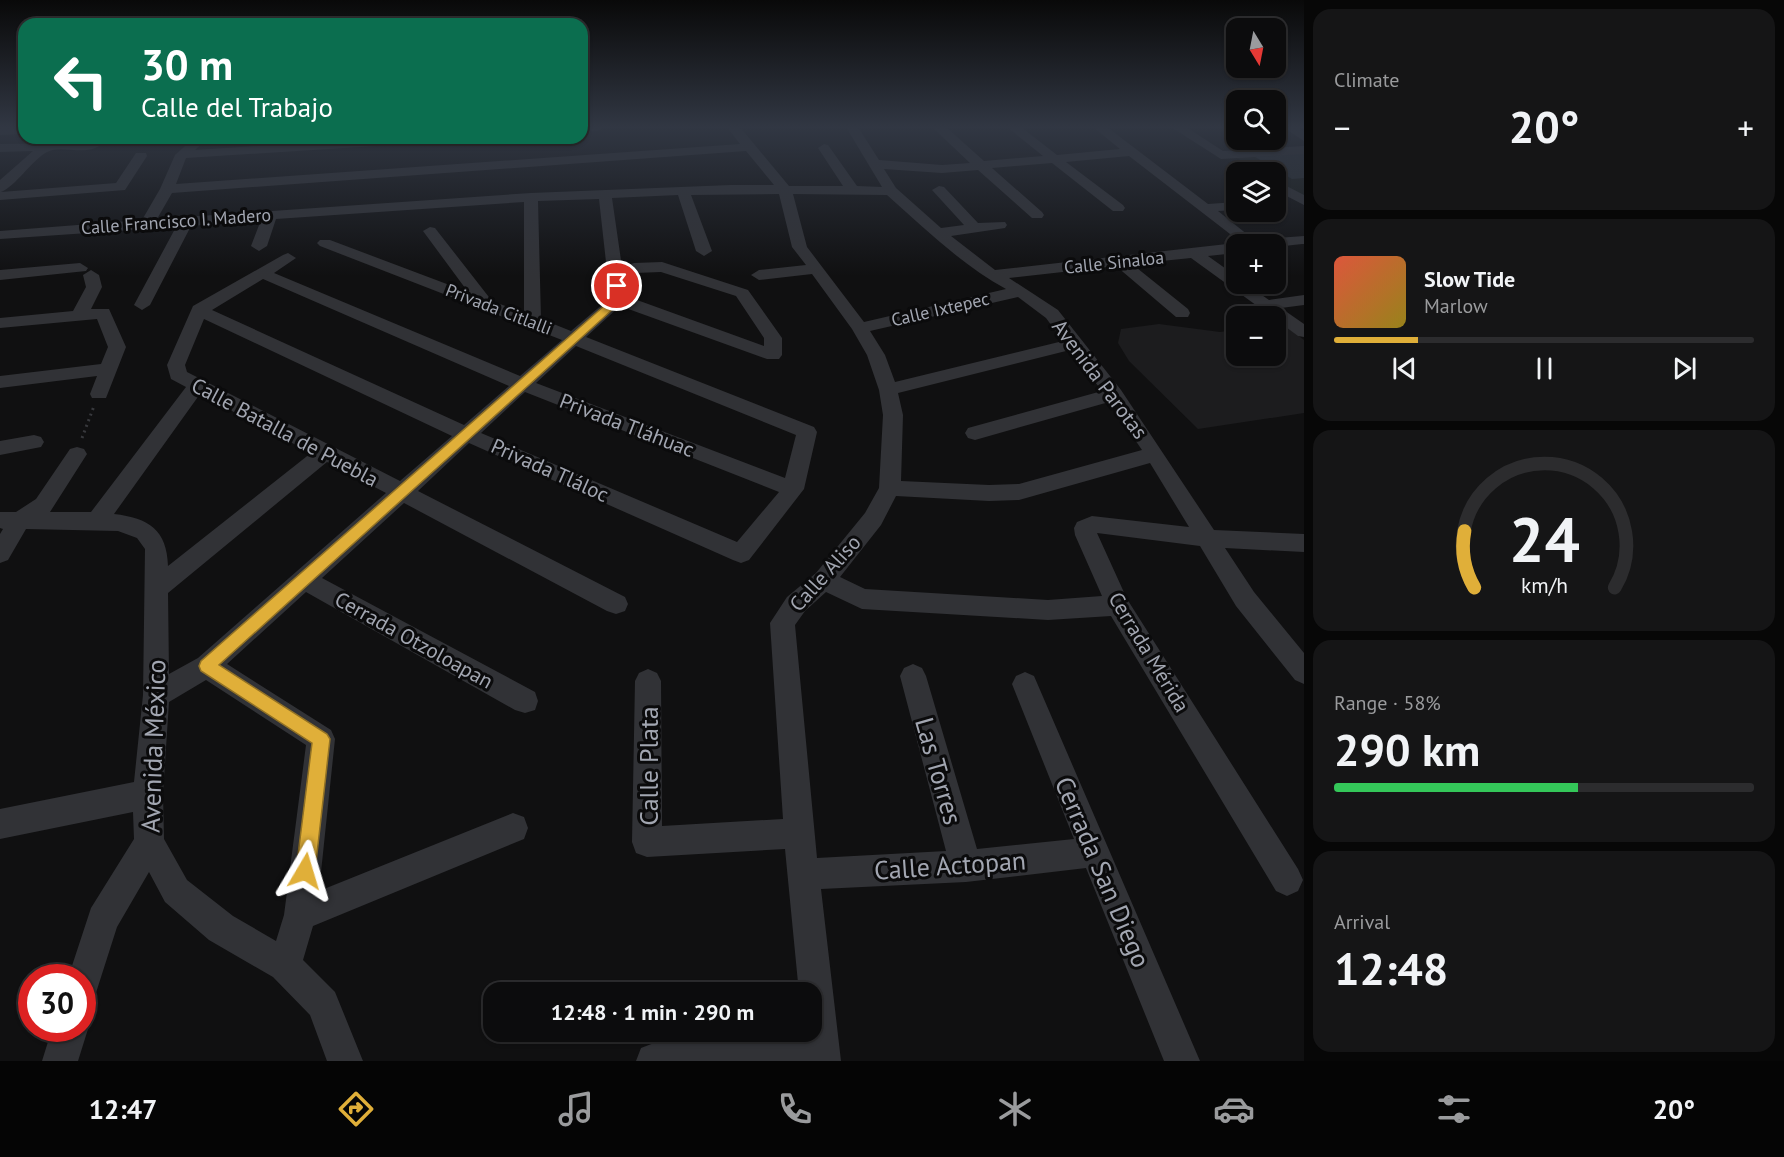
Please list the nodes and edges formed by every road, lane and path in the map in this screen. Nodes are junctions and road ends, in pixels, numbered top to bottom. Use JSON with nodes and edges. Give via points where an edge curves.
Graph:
{"nodes":[{"id":1,"x":11,"y":177,"type":"edge"},
{"id":2,"x":127,"y":177,"type":"edge"},
{"id":3,"x":172,"y":177,"type":"edge"},
{"id":4,"x":340,"y":177,"type":"edge"},
{"id":5,"x":774,"y":177,"type":"edge"},
{"id":6,"x":843,"y":177,"type":"edge"},
{"id":7,"x":882,"y":177,"type":"edge"},
{"id":8,"x":994,"y":177,"type":"edge"},
{"id":9,"x":1077,"y":177,"type":"edge"},
{"id":10,"x":1162,"y":177,"type":"edge"},
{"id":11,"x":0,"y":188,"type":"edge"},
{"id":12,"x":167,"y":189,"type":"junction"},
{"id":13,"x":785,"y":190,"type":"junction"},
{"id":14,"x":939,"y":190,"type":"dead end"},
{"id":15,"x":1286,"y":190,"type":"edge"},
{"id":16,"x":683,"y":191,"type":"junction"},
{"id":17,"x":891,"y":191,"type":"junction"},
{"id":18,"x":854,"y":192,"type":"junction"},
{"id":19,"x":605,"y":194,"type":"junction"},
{"id":20,"x":0,"y":196,"type":"edge"},
{"id":21,"x":531,"y":197,"type":"junction"},
{"id":22,"x":1304,"y":201,"type":"edge"},
{"id":23,"x":1226,"y":207,"type":"edge"},
{"id":24,"x":1118,"y":208,"type":"dead end"},
{"id":25,"x":1204,"y":208,"type":"junction"},
{"id":26,"x":271,"y":214,"type":"junction"},
{"id":27,"x":1037,"y":215,"type":"dead end"},
{"id":28,"x":187,"y":220,"type":"junction"},
{"id":29,"x":148,"y":223,"type":"junction"},
{"id":30,"x":1000,"y":225,"type":"dead end"},
{"id":31,"x":974,"y":228,"type":"junction"},
{"id":32,"x":430,"y":231,"type":"dead end"},
{"id":33,"x":938,"y":233,"type":"junction"},
{"id":34,"x":1239,"y":234,"type":"edge"},
{"id":35,"x":0,"y":235,"type":"edge"},
{"id":36,"x":1302,"y":240,"type":"dead end"},
{"id":37,"x":1286,"y":242,"type":"edge"},
{"id":38,"x":325,"y":243,"type":"dead end"},
{"id":39,"x":259,"y":246,"type":"dead end"},
{"id":40,"x":1226,"y":249,"type":"edge"},
{"id":41,"x":704,"y":251,"type":"dead end"},
{"id":42,"x":1194,"y":253,"type":"junction"},
{"id":43,"x":288,"y":258,"type":"dead end"},
{"id":44,"x":1119,"y":261,"type":"junction"},
{"id":45,"x":814,"y":269,"type":"junction"},
{"id":46,"x":617,"y":273,"type":"junction"},
{"id":47,"x":264,"y":274,"type":"junction"},
{"id":48,"x":0,"y":275,"type":"edge"},
{"id":49,"x":759,"y":275,"type":"dead end"},
{"id":50,"x":992,"y":275,"type":"junction"},
{"id":51,"x":1226,"y":276,"type":"edge"},
{"id":52,"x":1021,"y":291,"type":"junction"},
{"id":53,"x":1251,"y":294,"type":"edge"},
{"id":54,"x":618,"y":299,"type":"junction"},
{"id":55,"x":1304,"y":300,"type":"edge"},
{"id":56,"x":484,"y":303,"type":"junction"},
{"id":57,"x":142,"y":305,"type":"dead end"},
{"id":58,"x":1266,"y":305,"type":"junction"},
{"id":59,"x":199,"y":310,"type":"junction"},
{"id":60,"x":1182,"y":313,"type":"dead end"},
{"id":61,"x":80,"y":314,"type":"junction"},
{"id":62,"x":533,"y":322,"type":"junction"},
{"id":63,"x":0,"y":323,"type":"edge"},
{"id":64,"x":860,"y":328,"type":"junction"},
{"id":65,"x":1304,"y":332,"type":"edge"},
{"id":66,"x":575,"y":338,"type":"junction"},
{"id":67,"x":1076,"y":343,"type":"junction"},
{"id":68,"x":109,"y":369,"type":"junction"},
{"id":69,"x":0,"y":382,"type":"edge"},
{"id":70,"x":524,"y":385,"type":"junction"},
{"id":71,"x":196,"y":387,"type":"junction"},
{"id":72,"x":888,"y":390,"type":"junction"},
{"id":73,"x":1114,"y":393,"type":"junction"},
{"id":74,"x":99,"y":394,"type":"joint"},
{"id":75,"x":807,"y":432,"type":"joint"},
{"id":76,"x":975,"y":433,"type":"dead end"},
{"id":77,"x":466,"y":434,"type":"junction"},
{"id":78,"x":34,"y":442,"type":"dead end"},
{"id":79,"x":0,"y":448,"type":"edge"},
{"id":80,"x":326,"y":452,"type":"junction"},
{"id":81,"x":77,"y":454,"type":"joint"},
{"id":82,"x":1155,"y":454,"type":"junction"},
{"id":83,"x":890,"y":488,"type":"junction"},
{"id":84,"x":793,"y":489,"type":"junction"},
{"id":85,"x":401,"y":492,"type":"junction"},
{"id":86,"x":97,"y":520,"type":"junction"},
{"id":87,"x":9,"y":521,"type":"edge"},
{"id":88,"x":1208,"y":538,"type":"junction"},
{"id":89,"x":1304,"y":543,"type":"edge"},
{"id":90,"x":0,"y":554,"type":"edge"},
{"id":91,"x":303,"y":579,"type":"junction"},
{"id":92,"x":824,"y":580,"type":"junction"},
{"id":93,"x":156,"y":590,"type":"junction"},
{"id":94,"x":616,"y":604,"type":"dead end"},
{"id":95,"x":1119,"y":604,"type":"junction"},
{"id":96,"x":1299,"y":660,"type":"edge"},
{"id":97,"x":207,"y":666,"type":"junction"},
{"id":98,"x":913,"y":676,"type":"dead end"},
{"id":99,"x":648,"y":681,"type":"dead end"},
{"id":100,"x":1025,"y":684,"type":"dead end"},
{"id":101,"x":156,"y":695,"type":"junction"},
{"id":102,"x":525,"y":701,"type":"dead end"},
{"id":103,"x":148,"y":794,"type":"junction"},
{"id":104,"x":0,"y":824,"type":"edge"},
{"id":105,"x":513,"y":828,"type":"dead end"},
{"id":106,"x":799,"y":833,"type":"junction"},
{"id":107,"x":149,"y":842,"type":"junction"},
{"id":108,"x":1095,"y":852,"type":"junction"},
{"id":109,"x":966,"y":866,"type":"junction"},
{"id":110,"x":804,"y":874,"type":"junction"},
{"id":111,"x":1287,"y":879,"type":"dead end"},
{"id":112,"x":300,"y":915,"type":"junction"},
{"id":113,"x":89,"y":964,"type":"edge"},
{"id":114,"x":285,"y":965,"type":"junction"},
{"id":115,"x":66,"y":1042,"type":"edge"},
{"id":116,"x":822,"y":1055,"type":"edge"},
{"id":117,"x":60,"y":1061,"type":"edge"},
{"id":118,"x":345,"y":1061,"type":"edge"},
{"id":119,"x":654,"y":1061,"type":"edge"},
{"id":120,"x":1182,"y":1061,"type":"edge"}],
"edges":[{"from":1,"to":11,"type":"street"},
{"from":2,"to":20,"type":"street","via":[[120,187]]},
{"from":3,"to":12,"type":"street"},
{"from":4,"to":12,"type":"street"},
{"from":5,"to":13,"type":"street"},
{"from":6,"to":18,"type":"street"},
{"from":7,"to":17,"type":"street","name":"Avenida Parotas"},
{"from":8,"to":27,"type":"street"},
{"from":9,"to":24,"type":"street"},
{"from":10,"to":25,"type":"street"},
{"from":12,"to":29,"type":"street"},
{"from":13,"to":16,"type":"street","name":"Calle Francisco I. Madero"},
{"from":13,"to":18,"type":"street","name":"Calle Francisco I. Madero"},
{"from":13,"to":45,"type":"street","name":"Calle Aliso","via":[[800,247]]},
{"from":14,"to":31,"type":"street"},
{"from":15,"to":22,"type":"street"},
{"from":16,"to":19,"type":"street","name":"Calle Francisco I. Madero"},
{"from":16,"to":41,"type":"street"},
{"from":17,"to":18,"type":"street","name":"Calle Francisco I. Madero"},
{"from":17,"to":33,"type":"street","name":"Avenida Parotas"},
{"from":19,"to":21,"type":"street","name":"Calle Francisco I. Madero"},
{"from":19,"to":46,"type":"street"},
{"from":21,"to":26,"type":"street","name":"Calle Francisco I. Madero"},
{"from":21,"to":62,"type":"street"},
{"from":23,"to":25,"type":"street"},
{"from":25,"to":34,"type":"street"},
{"from":26,"to":28,"type":"street","name":"Calle Francisco I. Madero"},
{"from":26,"to":39,"type":"street"},
{"from":28,"to":29,"type":"street","name":"Calle Francisco I. Madero"},
{"from":28,"to":57,"type":"street"},
{"from":29,"to":35,"type":"street","name":"Calle Francisco I. Madero"},
{"from":30,"to":31,"type":"street"},
{"from":31,"to":33,"type":"street"},
{"from":32,"to":56,"type":"street"},
{"from":33,"to":50,"type":"street","name":"Avenida Parotas"},
{"from":36,"to":37,"type":"street"},
{"from":38,"to":56,"type":"street","name":"Privada Citlalli"},
{"from":40,"to":42,"type":"street","name":"Calle Sinaloa"},
{"from":42,"to":44,"type":"street","name":"Calle Sinaloa"},
{"from":42,"to":51,"type":"street"},
{"from":43,"to":47,"type":"street"},
{"from":44,"to":50,"type":"street","name":"Calle Sinaloa"},
{"from":44,"to":60,"type":"street"},
{"from":45,"to":49,"type":"street"},
{"from":45,"to":64,"type":"street","name":"Calle Aliso"},
{"from":46,"to":54,"type":"street"},
{"from":46,"to":54,"type":"street","via":[[634,267],[662,267],[742,293],[773,338],[773,356]]},
{"from":47,"to":59,"type":"street"},
{"from":47,"to":70,"type":"street","name":"Privada Tláhuac"},
{"from":48,"to":61,"type":"street","via":[[86,272],[94,287]]},
{"from":50,"to":52,"type":"street","name":"Avenida Parotas"},
{"from":52,"to":64,"type":"street","name":"Calle Ixtepec"},
{"from":52,"to":67,"type":"street","name":"Avenida Parotas","via":[[1052,314]]},
{"from":53,"to":58,"type":"street"},
{"from":54,"to":66,"type":"street"},
{"from":55,"to":58,"type":"street"},
{"from":56,"to":62,"type":"street","name":"Privada Citlalli"},
{"from":58,"to":65,"type":"street"},
{"from":59,"to":71,"type":"street","name":"Calle Batalla de Puebla","via":[[176,365],[178,375]]},
{"from":59,"to":77,"type":"street","name":"Privada Tláloc"},
{"from":61,"to":63,"type":"street"},
{"from":61,"to":68,"type":"street","via":[[104,313],[117,346]]},
{"from":62,"to":66,"type":"street","name":"Privada Citlalli"},
{"from":64,"to":72,"type":"street","name":"Calle Aliso","via":[[876,355]]},
{"from":66,"to":70,"type":"street"},
{"from":66,"to":75,"type":"street","name":"Privada Citlalli"},
{"from":67,"to":72,"type":"street"},
{"from":67,"to":73,"type":"street","name":"Avenida Parotas"},
{"from":68,"to":69,"type":"street"},
{"from":68,"to":74,"type":"street"},
{"from":70,"to":77,"type":"street"},
{"from":70,"to":84,"type":"street","name":"Privada Tláhuac"},
{"from":71,"to":80,"type":"street","name":"Calle Batalla de Puebla"},
{"from":71,"to":86,"type":"street"},
{"from":72,"to":83,"type":"street","name":"Calle Aliso","via":[[893,415]]},
{"from":73,"to":76,"type":"street"},
{"from":73,"to":82,"type":"street","name":"Avenida Parotas"},
{"from":74,"to":81,"type":"path"},
{"from":75,"to":84,"type":"street","name":"Privada Tláloc"},
{"from":77,"to":84,"type":"street","name":"Privada Tláloc","via":[[741,554]]},
{"from":77,"to":85,"type":"street"},
{"from":78,"to":79,"type":"street"},
{"from":80,"to":85,"type":"street","name":"Calle Batalla de Puebla"},
{"from":80,"to":93,"type":"street"},
{"from":81,"to":87,"type":"street","via":[[44,505]]},
{"from":82,"to":83,"type":"street","via":[[1019,492]]},
{"from":82,"to":88,"type":"street","name":"Avenida Parotas"},
{"from":83,"to":92,"type":"street","name":"Calle Aliso","via":[[873,519]]},
{"from":85,"to":91,"type":"street"},
{"from":85,"to":94,"type":"street","name":"Calle Batalla de Puebla"},
{"from":86,"to":87,"type":"street","name":"Avenida México"},
{"from":86,"to":93,"type":"street","name":"Avenida México","via":[[144,531],[156,548]]},
{"from":87,"to":90,"type":"street"},
{"from":88,"to":89,"type":"street"},
{"from":88,"to":95,"type":"street","name":"Cerrada Mérida","via":[[1092,524],[1085,528]]},
{"from":88,"to":96,"type":"street","name":"Avenida Parotas","via":[[1245,599]]},
{"from":91,"to":97,"type":"street"},
{"from":91,"to":102,"type":"street","name":"Cerrada Otzoloapan"},
{"from":92,"to":95,"type":"street","via":[[862,599],[1048,610]]},
{"from":92,"to":106,"type":"street","name":"Calle Aliso","via":[[796,604],[782,623]]},
{"from":93,"to":101,"type":"street","name":"Avenida México"},
{"from":95,"to":111,"type":"street","name":"Cerrada Mérida"},
{"from":97,"to":101,"type":"street"},
{"from":97,"to":112,"type":"street","via":[[321,739]]},
{"from":98,"to":109,"type":"street","name":"Las Torres"},
{"from":99,"to":106,"type":"street","name":"Calle Plata","via":[[647,842]]},
{"from":100,"to":108,"type":"street","name":"Cerrada San Diego"},
{"from":101,"to":103,"type":"street","name":"Avenida México"},
{"from":103,"to":104,"type":"street"},
{"from":103,"to":107,"type":"street","name":"Avenida México"},
{"from":105,"to":112,"type":"street"},
{"from":106,"to":110,"type":"street","name":"Calle Aliso"},
{"from":107,"to":113,"type":"street","via":[[103,920]]},
{"from":107,"to":114,"type":"street","name":"Avenida México","via":[[176,891],[221,928]]},
{"from":108,"to":109,"type":"street","name":"Calle Actopan"},
{"from":108,"to":120,"type":"street","name":"Cerrada San Diego"},
{"from":109,"to":110,"type":"street","name":"Calle Actopan"},
{"from":110,"to":116,"type":"street","name":"Calle Aliso"},
{"from":112,"to":114,"type":"street"},
{"from":114,"to":118,"type":"street","name":"Avenida México","via":[[323,1004]]},
{"from":115,"to":117,"type":"street"},
{"from":116,"to":119,"type":"street"}]}
